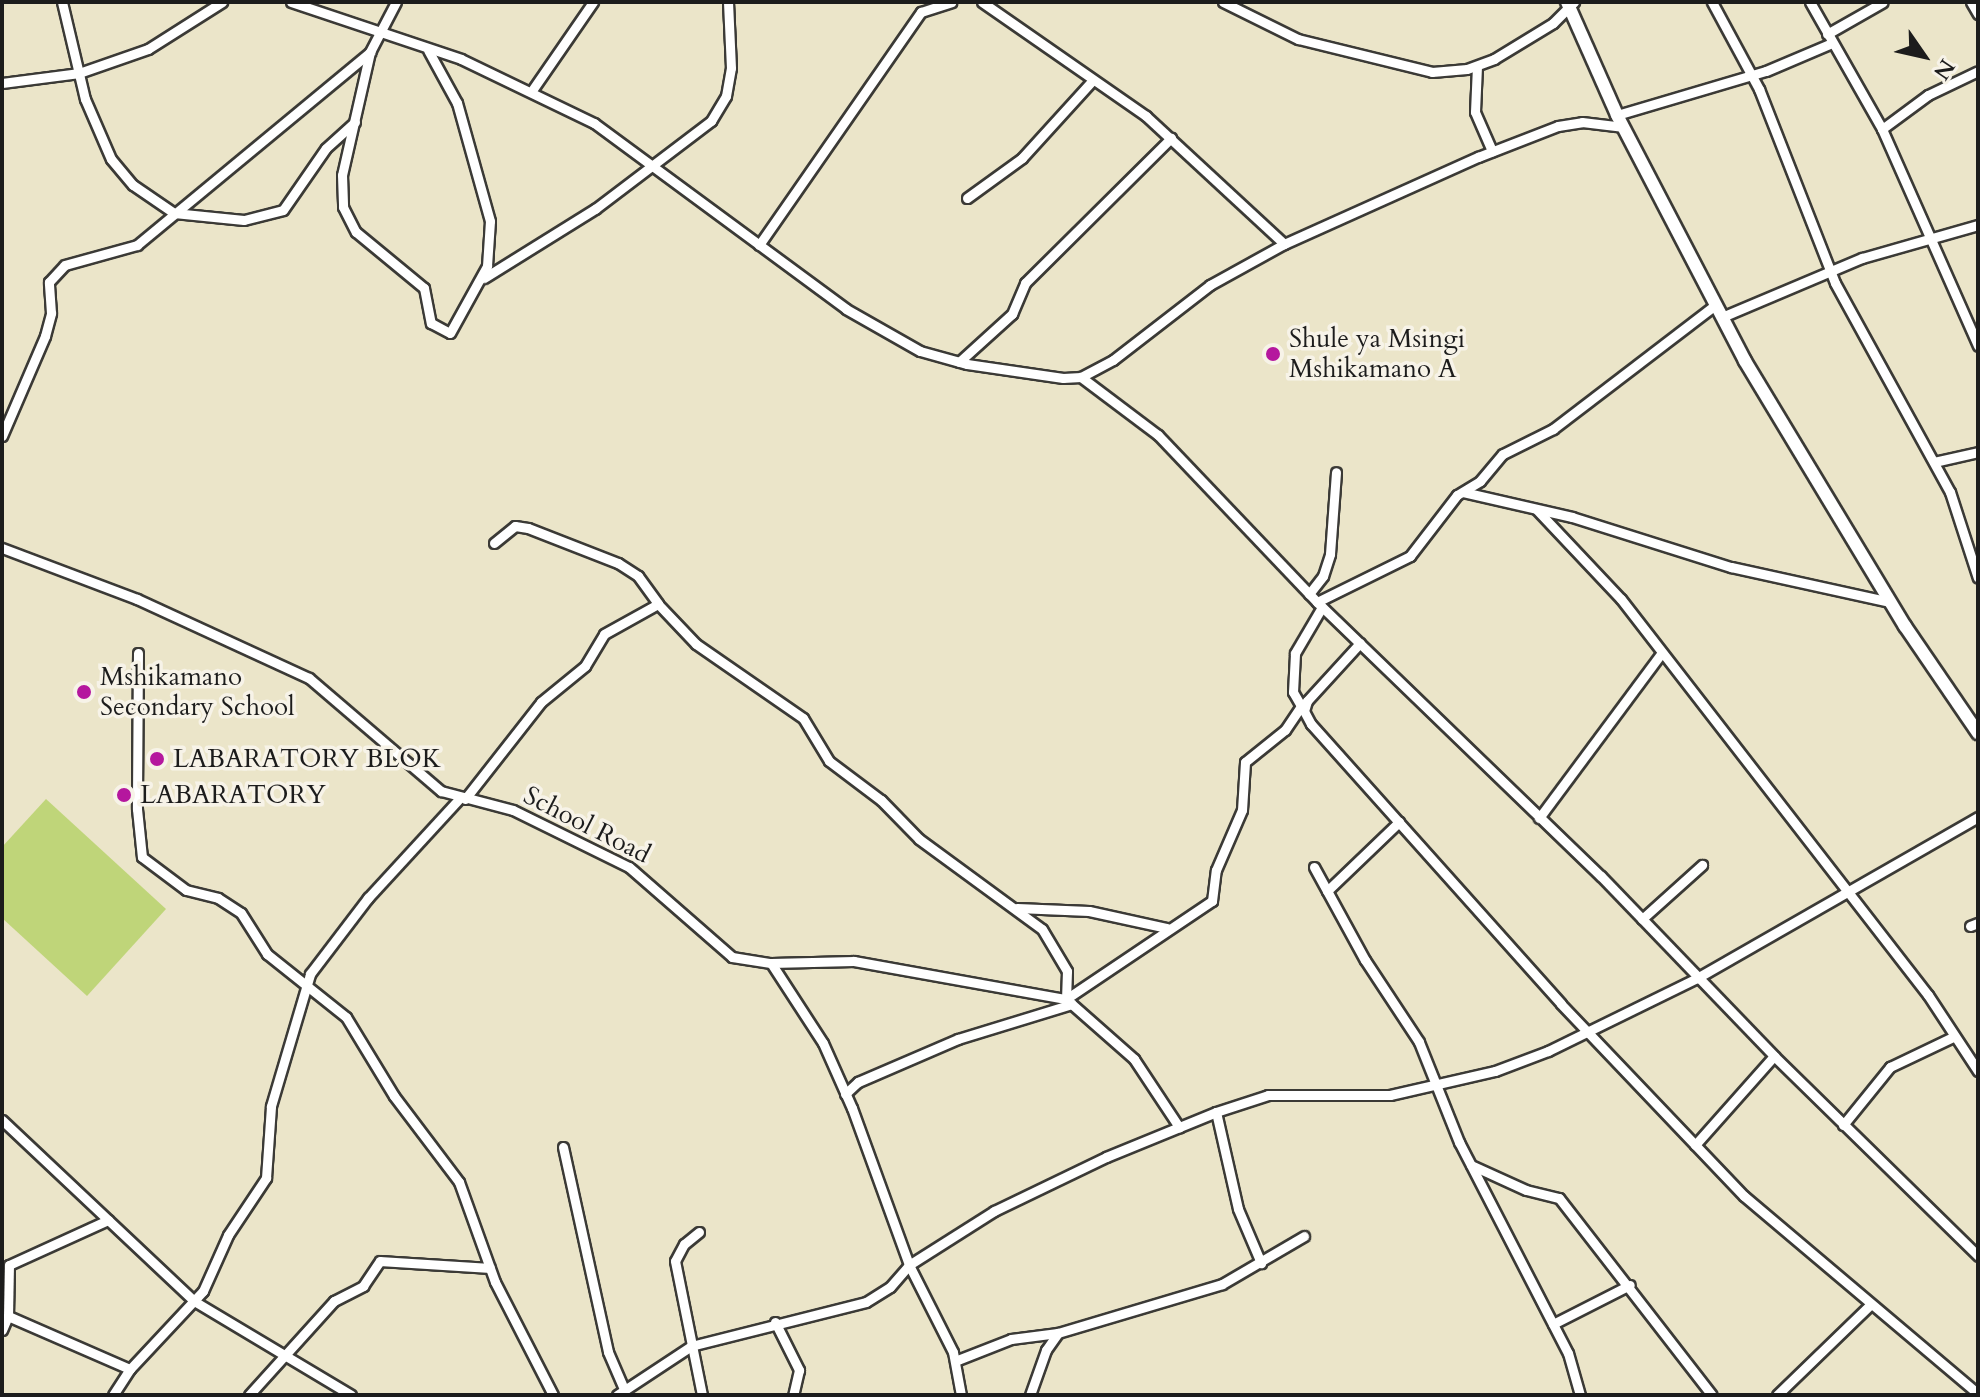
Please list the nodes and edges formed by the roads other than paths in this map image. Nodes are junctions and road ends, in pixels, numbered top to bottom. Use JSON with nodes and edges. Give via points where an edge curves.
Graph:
{"nodes":[{"id":1,"x":62,"y":2,"type":"edge"},
{"id":2,"x":222,"y":2,"type":"edge"},
{"id":3,"x":291,"y":2,"type":"edge"},
{"id":4,"x":396,"y":2,"type":"edge"},
{"id":5,"x":593,"y":2,"type":"edge"},
{"id":6,"x":728,"y":2,"type":"edge"},
{"id":7,"x":951,"y":2,"type":"edge"},
{"id":8,"x":982,"y":2,"type":"edge"},
{"id":9,"x":1223,"y":2,"type":"edge"},
{"id":10,"x":1712,"y":2,"type":"edge"},
{"id":11,"x":1810,"y":2,"type":"edge"},
{"id":12,"x":1883,"y":2,"type":"edge"},
{"id":13,"x":1971,"y":2,"type":"edge"},
{"id":14,"x":1570,"y":4,"type":"edge"},
{"id":15,"x":1978,"y":14,"type":"edge"},
{"id":16,"x":377,"y":34,"type":"junction"},
{"id":17,"x":1830,"y":39,"type":"junction"},
{"id":18,"x":428,"y":50,"type":"junction"},
{"id":19,"x":370,"y":52,"type":"junction"},
{"id":20,"x":1477,"y":66,"type":"junction"},
{"id":21,"x":1978,"y":71,"type":"edge"},
{"id":22,"x":79,"y":73,"type":"junction"},
{"id":23,"x":1752,"y":75,"type":"junction"},
{"id":24,"x":1093,"y":80,"type":"junction"},
{"id":25,"x":2,"y":83,"type":"edge"},
{"id":26,"x":533,"y":89,"type":"junction"},
{"id":27,"x":1617,"y":115,"type":"junction"},
{"id":28,"x":355,"y":122,"type":"junction"},
{"id":29,"x":1624,"y":127,"type":"junction"},
{"id":30,"x":1882,"y":129,"type":"junction"},
{"id":31,"x":1171,"y":138,"type":"junction"},
{"id":32,"x":1492,"y":151,"type":"junction"},
{"id":33,"x":655,"y":164,"type":"junction"},
{"id":34,"x":967,"y":198,"type":"dead end"},
{"id":35,"x":174,"y":213,"type":"junction"},
{"id":36,"x":1978,"y":225,"type":"edge"},
{"id":37,"x":1931,"y":235,"type":"junction"},
{"id":38,"x":1284,"y":244,"type":"junction"},
{"id":39,"x":759,"y":245,"type":"junction"},
{"id":40,"x":1830,"y":273,"type":"junction"},
{"id":41,"x":480,"y":282,"type":"junction"},
{"id":42,"x":1719,"y":311,"type":"junction"},
{"id":43,"x":1978,"y":346,"type":"edge"},
{"id":44,"x":959,"y":362,"type":"junction"},
{"id":45,"x":1081,"y":377,"type":"junction"},
{"id":46,"x":2,"y":436,"type":"edge"},
{"id":47,"x":1978,"y":452,"type":"edge"},
{"id":48,"x":1934,"y":462,"type":"junction"},
{"id":49,"x":1336,"y":472,"type":"dead end"},
{"id":50,"x":1463,"y":491,"type":"junction"},
{"id":51,"x":1537,"y":510,"type":"junction"},
{"id":52,"x":494,"y":543,"type":"dead end"},
{"id":53,"x":2,"y":548,"type":"edge"},
{"id":54,"x":1978,"y":578,"type":"edge"},
{"id":55,"x":1316,"y":601,"type":"junction"},
{"id":56,"x":1893,"y":603,"type":"junction"},
{"id":57,"x":658,"y":604,"type":"junction"},
{"id":58,"x":1360,"y":643,"type":"junction"},
{"id":59,"x":138,"y":653,"type":"dead end"},
{"id":60,"x":1661,"y":654,"type":"junction"},
{"id":61,"x":1302,"y":710,"type":"junction"},
{"id":62,"x":1978,"y":733,"type":"edge"},
{"id":63,"x":463,"y":799,"type":"junction"},
{"id":64,"x":1978,"y":817,"type":"edge"},
{"id":65,"x":1539,"y":818,"type":"junction"},
{"id":66,"x":1399,"y":822,"type":"junction"},
{"id":67,"x":1702,"y":865,"type":"dead end"},
{"id":68,"x":1314,"y":867,"type":"dead end"},
{"id":69,"x":1327,"y":891,"type":"junction"},
{"id":70,"x":1847,"y":892,"type":"junction"},
{"id":71,"x":1016,"y":908,"type":"junction"},
{"id":72,"x":1642,"y":919,"type":"junction"},
{"id":73,"x":1167,"y":928,"type":"junction"},
{"id":74,"x":771,"y":963,"type":"junction"},
{"id":75,"x":1697,"y":978,"type":"junction"},
{"id":76,"x":307,"y":981,"type":"junction"},
{"id":77,"x":1069,"y":1002,"type":"junction"},
{"id":78,"x":1591,"y":1031,"type":"junction"},
{"id":79,"x":1953,"y":1037,"type":"junction"},
{"id":80,"x":1774,"y":1056,"type":"junction"},
{"id":81,"x":1978,"y":1070,"type":"edge"},
{"id":82,"x":1434,"y":1086,"type":"junction"},
{"id":83,"x":845,"y":1094,"type":"junction"},
{"id":84,"x":1216,"y":1112,"type":"junction"},
{"id":85,"x":4,"y":1123,"type":"edge"},
{"id":86,"x":1843,"y":1125,"type":"junction"},
{"id":87,"x":1179,"y":1127,"type":"junction"},
{"id":88,"x":1695,"y":1145,"type":"junction"},
{"id":89,"x":563,"y":1147,"type":"dead end"},
{"id":90,"x":1471,"y":1165,"type":"junction"},
{"id":91,"x":108,"y":1220,"type":"junction"},
{"id":92,"x":699,"y":1232,"type":"dead end"},
{"id":93,"x":1304,"y":1236,"type":"dead end"},
{"id":94,"x":1978,"y":1255,"type":"edge"},
{"id":95,"x":1261,"y":1263,"type":"junction"},
{"id":96,"x":909,"y":1265,"type":"junction"},
{"id":97,"x":490,"y":1268,"type":"junction"},
{"id":98,"x":1630,"y":1285,"type":"junction"},
{"id":99,"x":194,"y":1301,"type":"junction"},
{"id":100,"x":1869,"y":1306,"type":"junction"},
{"id":101,"x":8,"y":1316,"type":"junction"},
{"id":102,"x":775,"y":1322,"type":"junction"},
{"id":103,"x":1553,"y":1324,"type":"junction"},
{"id":104,"x":2,"y":1330,"type":"edge"},
{"id":105,"x":1058,"y":1333,"type":"junction"},
{"id":106,"x":691,"y":1346,"type":"junction"},
{"id":107,"x":283,"y":1357,"type":"junction"},
{"id":108,"x":955,"y":1361,"type":"junction"},
{"id":109,"x":130,"y":1369,"type":"junction"},
{"id":110,"x":1974,"y":1390,"type":"edge"},
{"id":111,"x":621,"y":1392,"type":"edge"},
{"id":112,"x":113,"y":1395,"type":"edge"},
{"id":113,"x":249,"y":1395,"type":"edge"},
{"id":114,"x":351,"y":1395,"type":"edge"},
{"id":115,"x":553,"y":1395,"type":"edge"},
{"id":116,"x":702,"y":1395,"type":"edge"},
{"id":117,"x":793,"y":1395,"type":"edge"},
{"id":118,"x":961,"y":1395,"type":"edge"},
{"id":119,"x":1030,"y":1395,"type":"edge"},
{"id":120,"x":1579,"y":1395,"type":"edge"},
{"id":121,"x":1712,"y":1395,"type":"edge"},
{"id":122,"x":1777,"y":1395,"type":"edge"}],
"edges":[{"from":1,"to":22,"type":"street"},
{"from":2,"to":22,"type":"street","via":[[148,49]]},
{"from":3,"to":16,"type":"street"},
{"from":4,"to":16,"type":"street"},
{"from":5,"to":26,"type":"street"},
{"from":6,"to":33,"type":"street","via":[[731,68],[726,96],[711,121]]},
{"from":7,"to":39,"type":"street","via":[[918,15]]},
{"from":8,"to":24,"type":"street"},
{"from":9,"to":20,"type":"street","via":[[1298,39],[1384,63],[1432,72]]},
{"from":10,"to":23,"type":"street"},
{"from":11,"to":17,"type":"street"},
{"from":12,"to":17,"type":"street"},
{"from":13,"to":15,"type":"street"},
{"from":14,"to":20,"type":"street","via":[[1553,23]]},
{"from":14,"to":27,"type":"street"},
{"from":16,"to":18,"type":"street"},
{"from":16,"to":19,"type":"street"},
{"from":17,"to":23,"type":"street"},
{"from":17,"to":30,"type":"street"},
{"from":18,"to":26,"type":"street"},
{"from":18,"to":41,"type":"street","via":[[457,103],[490,221],[490,253]]},
{"from":19,"to":28,"type":"street"},
{"from":19,"to":35,"type":"street"},
{"from":20,"to":32,"type":"street","via":[[1475,112]]},
{"from":21,"to":30,"type":"street","via":[[1928,95]]},
{"from":22,"to":25,"type":"street"},
{"from":22,"to":35,"type":"street","via":[[111,159],[133,185]]},
{"from":23,"to":27,"type":"street"},
{"from":23,"to":40,"type":"street"},
{"from":24,"to":31,"type":"street"},
{"from":24,"to":34,"type":"street","via":[[1022,158]]},
{"from":26,"to":33,"type":"street"},
{"from":27,"to":29,"type":"street"},
{"from":28,"to":35,"type":"street","via":[[326,148],[283,210],[244,220]]},
{"from":28,"to":41,"type":"street","via":[[342,185],[343,207],[356,232],[416,279],[424,288],[431,323],[445,332],[457,327]]},
{"from":29,"to":32,"type":"street","via":[[1582,122],[1558,126]]},
{"from":29,"to":42,"type":"street"},
{"from":30,"to":37,"type":"street"},
{"from":31,"to":38,"type":"street"},
{"from":31,"to":44,"type":"street","via":[[1025,283],[1012,314]]},
{"from":32,"to":38,"type":"street"},
{"from":33,"to":39,"type":"street"},
{"from":33,"to":41,"type":"street"},
{"from":35,"to":46,"type":"street","via":[[137,245],[65,265],[49,282],[51,313],[45,336]]},
{"from":36,"to":37,"type":"street"},
{"from":37,"to":40,"type":"street"},
{"from":37,"to":43,"type":"street"},
{"from":38,"to":45,"type":"street","via":[[1210,285],[1147,337]]},
{"from":39,"to":44,"type":"street","via":[[877,327],[920,351]]},
{"from":40,"to":42,"type":"street"},
{"from":40,"to":48,"type":"street"},
{"from":42,"to":50,"type":"street","via":[[1553,429],[1503,454],[1480,481]]},
{"from":42,"to":56,"type":"street"},
{"from":44,"to":45,"type":"street"},
{"from":45,"to":55,"type":"street","via":[[1158,435]]},
{"from":47,"to":48,"type":"street"},
{"from":48,"to":54,"type":"street","via":[[1950,492]]},
{"from":49,"to":55,"type":"street","via":[[1330,554]]},
{"from":50,"to":51,"type":"street"},
{"from":50,"to":55,"type":"street","via":[[1410,556]]},
{"from":51,"to":56,"type":"street","via":[[1731,567]]},
{"from":51,"to":60,"type":"street","via":[[1621,599]]},
{"from":52,"to":57,"type":"street","via":[[515,526],[528,528],[618,563],[638,576]]},
{"from":53,"to":63,"type":"street","name":"School Road","via":[[137,599],[309,678],[441,791]]},
{"from":55,"to":58,"type":"street"},
{"from":55,"to":61,"type":"street","via":[[1296,645],[1293,692]]},
{"from":56,"to":62,"type":"street"},
{"from":57,"to":63,"type":"street","via":[[633,613],[604,634],[585,666],[541,702]]},
{"from":57,"to":71,"type":"street","via":[[696,644],[797,712],[829,761],[881,800],[919,839]]},
{"from":58,"to":61,"type":"street"},
{"from":58,"to":65,"type":"street"},
{"from":59,"to":76,"type":"street","via":[[137,833],[142,857],[186,890],[218,898],[241,913],[267,954]]},
{"from":60,"to":65,"type":"street"},
{"from":60,"to":70,"type":"street"},
{"from":61,"to":66,"type":"street"},
{"from":61,"to":73,"type":"street","via":[[1245,762],[1242,810],[1216,870],[1215,896],[1203,911]]},
{"from":63,"to":74,"type":"street","name":"School Road","via":[[513,810],[629,867],[719,950]]},
{"from":63,"to":76,"type":"street","via":[[368,898]]},
{"from":64,"to":70,"type":"street"},
{"from":65,"to":72,"type":"street"},
{"from":66,"to":69,"type":"street"},
{"from":66,"to":78,"type":"street"},
{"from":67,"to":72,"type":"street"},
{"from":68,"to":69,"type":"street"},
{"from":69,"to":82,"type":"street","via":[[1365,960],[1408,1021]]},
{"from":70,"to":75,"type":"street"},
{"from":70,"to":79,"type":"street","via":[[1928,995]]},
{"from":71,"to":73,"type":"street","via":[[1089,911]]},
{"from":71,"to":77,"type":"street","via":[[1057,950]]},
{"from":72,"to":75,"type":"street"},
{"from":73,"to":77,"type":"street"},
{"from":74,"to":77,"type":"street","name":"School Road","via":[[854,961]]},
{"from":74,"to":83,"type":"street","via":[[823,1043]]},
{"from":75,"to":78,"type":"street"},
{"from":75,"to":80,"type":"street"},
{"from":76,"to":97,"type":"street","via":[[345,1014],[399,1105],[454,1172]]},
{"from":76,"to":99,"type":"street","via":[[271,1106],[266,1178],[231,1228]]},
{"from":77,"to":83,"type":"street","via":[[958,1039],[858,1082]]},
{"from":77,"to":87,"type":"street","via":[[1134,1059]]},
{"from":78,"to":82,"type":"street","via":[[1495,1071]]},
{"from":78,"to":88,"type":"street"},
{"from":79,"to":81,"type":"street"},
{"from":79,"to":86,"type":"street","via":[[1890,1067]]},
{"from":80,"to":86,"type":"street"},
{"from":80,"to":88,"type":"street"},
{"from":82,"to":84,"type":"street","via":[[1344,1098],[1268,1095]]},
{"from":82,"to":90,"type":"street"},
{"from":83,"to":96,"type":"street"},
{"from":84,"to":87,"type":"street"},
{"from":84,"to":95,"type":"street","via":[[1238,1209]]},
{"from":85,"to":91,"type":"street"},
{"from":86,"to":94,"type":"street"},
{"from":87,"to":96,"type":"street","via":[[1029,1192]]},
{"from":88,"to":100,"type":"street","via":[[1744,1196]]},
{"from":89,"to":111,"type":"street"},
{"from":90,"to":98,"type":"street","via":[[1526,1190],[1559,1198]]},
{"from":90,"to":103,"type":"street"},
{"from":91,"to":99,"type":"street"},
{"from":91,"to":101,"type":"street","via":[[9,1265]]},
{"from":92,"to":106,"type":"street","via":[[675,1261],[686,1295]]},
{"from":93,"to":95,"type":"street"},
{"from":95,"to":105,"type":"street","via":[[1222,1284]]},
{"from":96,"to":102,"type":"street","via":[[890,1287],[866,1302]]},
{"from":96,"to":108,"type":"street"},
{"from":97,"to":107,"type":"street","via":[[380,1261],[363,1286],[334,1301]]},
{"from":97,"to":115,"type":"street"},
{"from":98,"to":103,"type":"street"},
{"from":98,"to":121,"type":"street"},
{"from":99,"to":107,"type":"street"},
{"from":99,"to":109,"type":"street"},
{"from":100,"to":110,"type":"street"},
{"from":100,"to":122,"type":"street"},
{"from":101,"to":104,"type":"street"},
{"from":101,"to":109,"type":"street"},
{"from":102,"to":106,"type":"street"},
{"from":102,"to":117,"type":"street","via":[[799,1370]]},
{"from":103,"to":120,"type":"street","via":[[1576,1374]]},
{"from":105,"to":108,"type":"street","via":[[1011,1339]]},
{"from":105,"to":119,"type":"street"},
{"from":106,"to":111,"type":"street"},
{"from":106,"to":116,"type":"street"},
{"from":107,"to":113,"type":"street"},
{"from":107,"to":114,"type":"street"},
{"from":108,"to":118,"type":"street"},
{"from":109,"to":112,"type":"street"}]}
